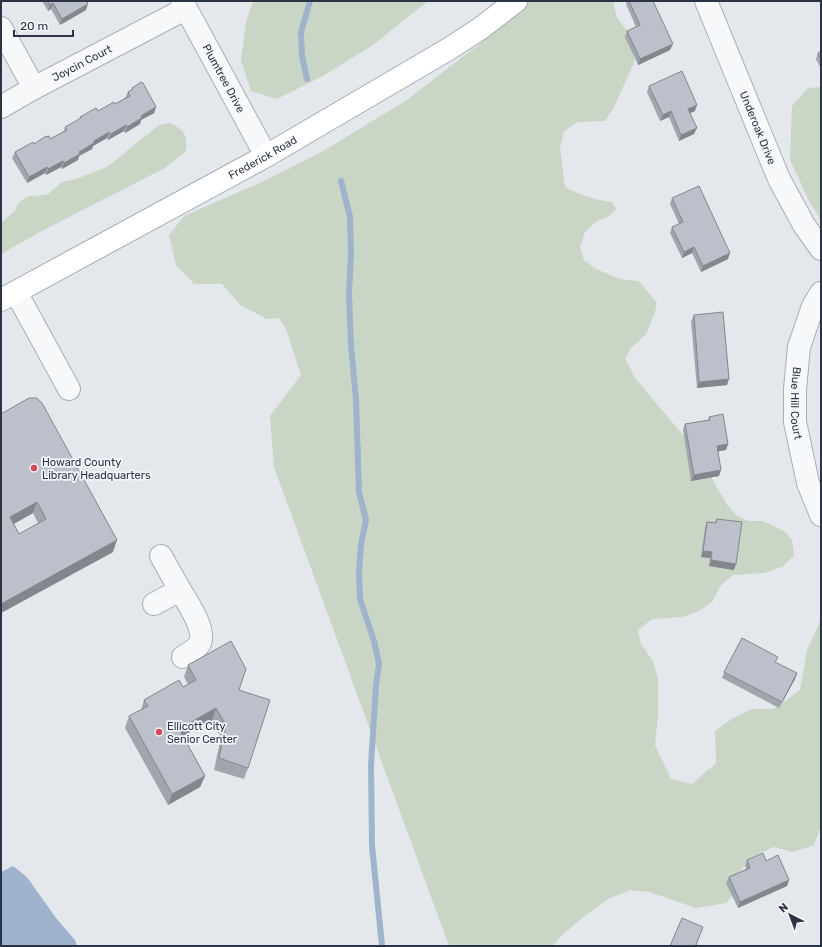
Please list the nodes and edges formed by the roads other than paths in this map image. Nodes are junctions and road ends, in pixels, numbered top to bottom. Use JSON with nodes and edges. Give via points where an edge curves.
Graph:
{"nodes":[{"id":1,"x":516,"y":1,"type":"edge"},
{"id":2,"x":706,"y":1,"type":"edge"},
{"id":3,"x":184,"y":5,"type":"edge"},
{"id":4,"x":1,"y":28,"type":"edge"},
{"id":5,"x":34,"y":88,"type":"junction"},
{"id":6,"x":1,"y":106,"type":"edge"},
{"id":7,"x":266,"y":156,"type":"junction"},
{"id":8,"x":821,"y":249,"type":"edge"},
{"id":9,"x":821,"y":293,"type":"edge"},
{"id":10,"x":8,"y":296,"type":"edge"},
{"id":11,"x":69,"y":389,"type":"dead end"},
{"id":12,"x":821,"y":515,"type":"edge"},
{"id":13,"x":161,"y":556,"type":"dead end"},
{"id":14,"x":180,"y":590,"type":"junction"},
{"id":15,"x":154,"y":604,"type":"dead end"},
{"id":16,"x":183,"y":658,"type":"dead end"}],
"edges":[{"from":1,"to":7,"type":"main road","name":"Frederick Road","via":[[447,50]]},
{"from":2,"to":8,"type":"street","name":"Underoak Drive","via":[[779,179],[804,225]]},
{"from":3,"to":5,"type":"street","name":"Joycin Court"},
{"from":3,"to":7,"type":"street","name":"Plumtree Drive"},
{"from":4,"to":5,"type":"street"},
{"from":5,"to":6,"type":"street","name":"Joycin Court"},
{"from":7,"to":10,"type":"main road","name":"Frederick Road"},
{"from":9,"to":12,"type":"street","name":"Blue Hill Court","via":[[813,306],[799,347],[795,388],[795,422],[808,483]]},
{"from":10,"to":11,"type":"street"},
{"from":13,"to":14,"type":"street"},
{"from":14,"to":15,"type":"street"},
{"from":14,"to":16,"type":"street","via":[[202,634],[200,643]]}]}
